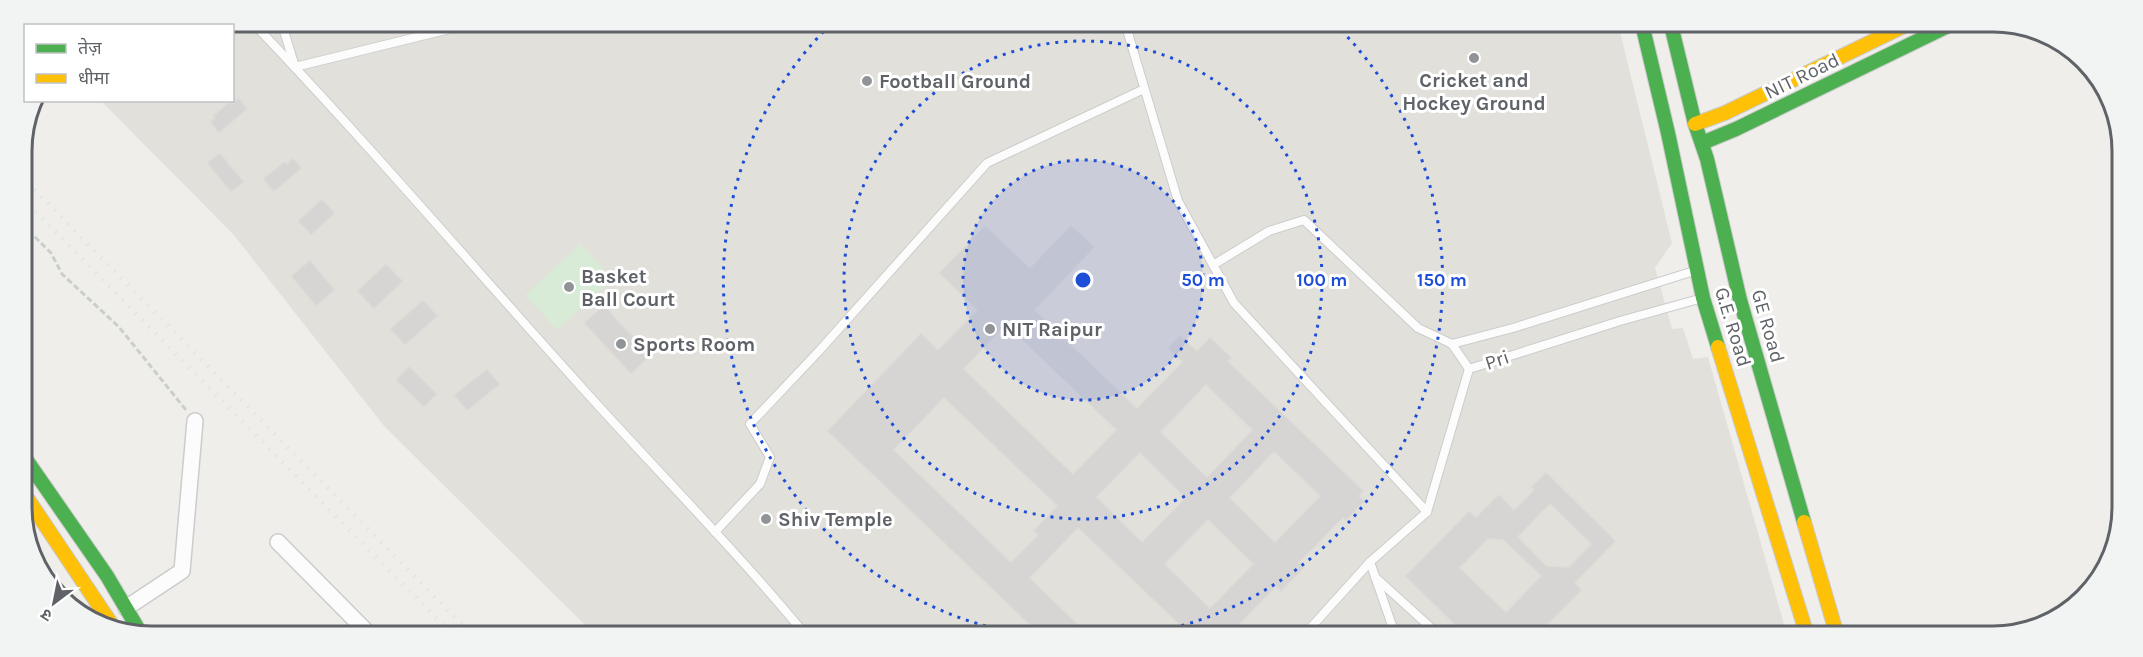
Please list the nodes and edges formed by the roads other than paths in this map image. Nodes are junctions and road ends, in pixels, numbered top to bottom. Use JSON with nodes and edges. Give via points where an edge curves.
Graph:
{"nodes":[{"id":1,"x":262,"y":32,"type":"edge"},
{"id":2,"x":284,"y":32,"type":"edge"},
{"id":3,"x":437,"y":32,"type":"edge"},
{"id":4,"x":1128,"y":32,"type":"edge"},
{"id":5,"x":1645,"y":32,"type":"edge"},
{"id":6,"x":1672,"y":32,"type":"edge"},
{"id":7,"x":1892,"y":32,"type":"edge"},
{"id":8,"x":1936,"y":32,"type":"edge"},
{"id":9,"x":295,"y":67,"type":"junction"},
{"id":10,"x":1144,"y":89,"type":"junction"},
{"id":11,"x":1682,"y":128,"type":"junction"},
{"id":12,"x":1687,"y":147,"type":"junction"},
{"id":13,"x":1213,"y":265,"type":"junction"},
{"id":14,"x":1714,"y":267,"type":"junction"},
{"id":15,"x":1721,"y":295,"type":"junction"},
{"id":16,"x":1452,"y":344,"type":"junction"},
{"id":17,"x":1469,"y":369,"type":"junction"},
{"id":18,"x":195,"y":421,"type":"road end"},
{"id":19,"x":32,"y":468,"type":"edge"},
{"id":20,"x":32,"y":505,"type":"edge"},
{"id":21,"x":1427,"y":512,"type":"junction"},
{"id":22,"x":715,"y":532,"type":"junction"},
{"id":23,"x":278,"y":542,"type":"dead end"},
{"id":24,"x":1370,"y":562,"type":"junction"},
{"id":25,"x":1375,"y":576,"type":"junction"},
{"id":26,"x":126,"y":608,"type":"junction"},
{"id":27,"x":106,"y":616,"type":"edge"},
{"id":28,"x":135,"y":624,"type":"edge"},
{"id":29,"x":1313,"y":625,"type":"edge"},
{"id":30,"x":1392,"y":625,"type":"edge"},
{"id":31,"x":1429,"y":625,"type":"edge"},
{"id":32,"x":1804,"y":625,"type":"edge"},
{"id":33,"x":1834,"y":625,"type":"edge"},
{"id":34,"x":361,"y":626,"type":"edge"},
{"id":35,"x":798,"y":626,"type":"edge"}],
"edges":[{"from":1,"to":9,"type":"lane"},
{"from":2,"to":9,"type":"lane"},
{"from":3,"to":9,"type":"lane"},
{"from":4,"to":10,"type":"lane"},
{"from":5,"to":11,"type":"main road","name":"G.E. Road"},
{"from":6,"to":11,"type":"main road","name":"GE Road"},
{"from":7,"to":11,"type":"main road","name":"NIT Road","via":[[1725,113]]},
{"from":8,"to":12,"type":"main road","name":"NIT Road","via":[[1736,129]]},
{"from":9,"to":22,"type":"lane"},
{"from":10,"to":13,"type":"lane","via":[[1178,201]]},
{"from":10,"to":22,"type":"lane","via":[[987,163],[750,424],[770,457],[760,484]]},
{"from":11,"to":12,"type":"main road","name":"G.E. Road"},
{"from":11,"to":12,"type":"main road","name":"GE Road"},
{"from":12,"to":14,"type":"main road","name":"G.E. Road"},
{"from":12,"to":14,"type":"main road","name":"GE Road"},
{"from":13,"to":16,"type":"lane","via":[[1269,231],[1304,220],[1418,328]]},
{"from":13,"to":21,"type":"lane","via":[[1234,303]]},
{"from":14,"to":15,"type":"main road","name":"G.E. Road"},
{"from":14,"to":15,"type":"main road","name":"GE Road"},
{"from":14,"to":16,"type":"lane"},
{"from":15,"to":17,"type":"lane","name":"Pri","via":[[1666,308]]},
{"from":15,"to":32,"type":"main road","name":"G.E. Road"},
{"from":15,"to":33,"type":"main road","name":"GE Road"},
{"from":16,"to":17,"type":"lane"},
{"from":17,"to":21,"type":"lane","name":"Pri"},
{"from":18,"to":26,"type":"street","via":[[182,571]]},
{"from":19,"to":26,"type":"main road"},
{"from":20,"to":27,"type":"main road"},
{"from":21,"to":24,"type":"lane"},
{"from":22,"to":35,"type":"lane"},
{"from":23,"to":34,"type":"street"},
{"from":24,"to":25,"type":"lane"},
{"from":24,"to":29,"type":"lane"},
{"from":25,"to":30,"type":"lane"},
{"from":25,"to":31,"type":"lane"},
{"from":26,"to":28,"type":"main road"}]}
